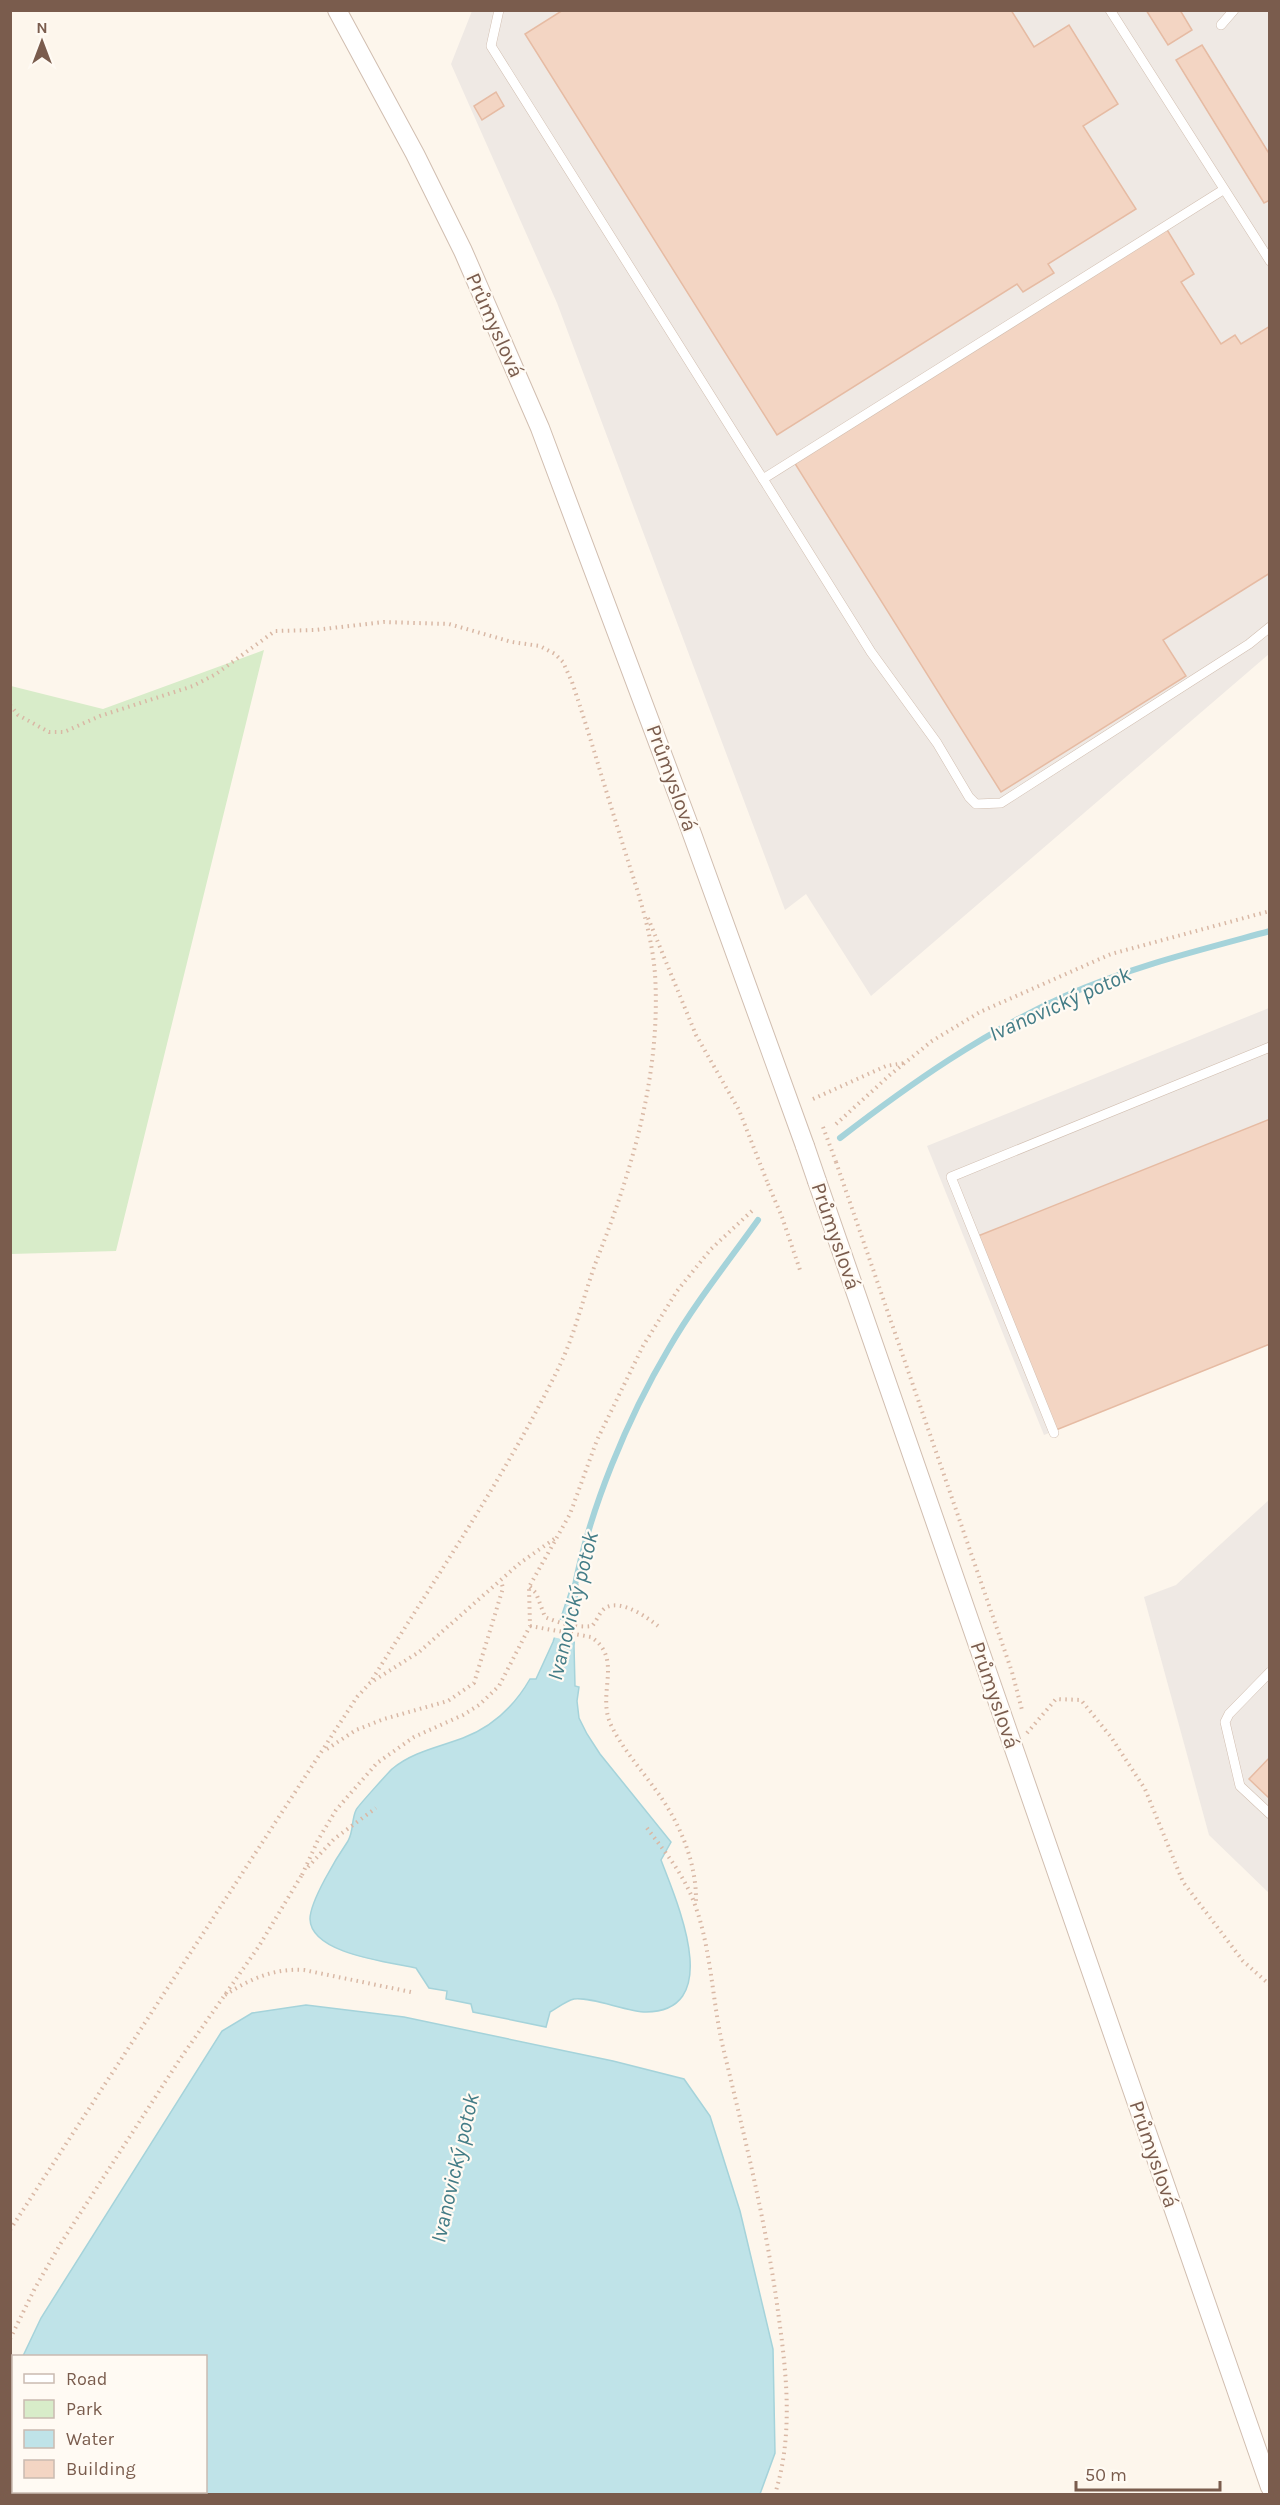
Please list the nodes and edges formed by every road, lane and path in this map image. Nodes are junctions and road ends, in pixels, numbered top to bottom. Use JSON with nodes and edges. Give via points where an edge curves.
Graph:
{"nodes":[{"id":1,"x":337,"y":10,"type":"edge"},
{"id":2,"x":499,"y":10,"type":"edge"},
{"id":3,"x":1110,"y":10,"type":"edge"},
{"id":4,"x":1234,"y":10,"type":"edge"},
{"id":5,"x":1221,"y":25,"type":"dead end"},
{"id":6,"x":1223,"y":190,"type":"junction"},
{"id":7,"x":1269,"y":242,"type":"edge"},
{"id":8,"x":1260,"y":248,"type":"junction"},
{"id":9,"x":1269,"y":261,"type":"edge"},
{"id":10,"x":763,"y":479,"type":"junction"},
{"id":11,"x":1269,"y":627,"type":"edge"},
{"id":12,"x":10,"y":705,"type":"edge"},
{"id":13,"x":643,"y":906,"type":"junction"},
{"id":14,"x":1269,"y":911,"type":"edge"},
{"id":15,"x":1269,"y":1047,"type":"edge"},
{"id":16,"x":904,"y":1063,"type":"junction"},
{"id":17,"x":813,"y":1099,"type":"dead end"},
{"id":18,"x":836,"y":1124,"type":"dead end"},
{"id":19,"x":823,"y":1127,"type":"dead end"},
{"id":20,"x":836,"y":1162,"type":"dead end"},
{"id":21,"x":754,"y":1209,"type":"dead end"},
{"id":22,"x":801,"y":1273,"type":"dead end"},
{"id":23,"x":1054,"y":1433,"type":"dead end"},
{"id":24,"x":557,"y":1537,"type":"junction"},
{"id":25,"x":501,"y":1581,"type":"junction"},
{"id":26,"x":529,"y":1587,"type":"junction"},
{"id":27,"x":530,"y":1626,"type":"junction"},
{"id":28,"x":658,"y":1626,"type":"dead end"},
{"id":29,"x":1269,"y":1672,"type":"edge"},
{"id":30,"x":370,"y":1683,"type":"junction"},
{"id":31,"x":1024,"y":1736,"type":"dead end"},
{"id":32,"x":325,"y":1750,"type":"junction"},
{"id":33,"x":376,"y":1808,"type":"dead end"},
{"id":34,"x":1269,"y":1814,"type":"edge"},
{"id":35,"x":647,"y":1828,"type":"dead end"},
{"id":36,"x":302,"y":1875,"type":"junction"},
{"id":37,"x":696,"y":1906,"type":"junction"},
{"id":38,"x":1269,"y":1985,"type":"edge"},
{"id":39,"x":411,"y":1992,"type":"dead end"},
{"id":40,"x":222,"y":1997,"type":"junction"},
{"id":41,"x":10,"y":2230,"type":"edge"},
{"id":42,"x":10,"y":2340,"type":"edge"},
{"id":43,"x":1269,"y":2487,"type":"edge"},
{"id":44,"x":775,"y":2494,"type":"edge"}],
"edges":[{"from":1,"to":43,"type":"street","name":"Průmyslová","bridge":true,"via":[[457,240],[540,428],[805,1146]]},
{"from":2,"to":10,"type":"lane","via":[[491,46]]},
{"from":3,"to":6,"type":"lane"},
{"from":4,"to":5,"type":"lane"},
{"from":6,"to":8,"type":"lane"},
{"from":6,"to":10,"type":"lane"},
{"from":7,"to":8,"type":"lane"},
{"from":8,"to":9,"type":"lane"},
{"from":10,"to":11,"type":"lane","via":[[871,652],[976,804],[1001,803],[1249,644]]},
{"from":12,"to":13,"type":"path","via":[[18,715],[49,732],[64,732],[193,686],[275,631],[283,630],[419,622],[449,624],[540,646],[563,662],[572,682]]},
{"from":13,"to":22,"type":"path","bridge":true,"via":[[696,1035],[739,1110]]},
{"from":13,"to":30,"type":"path","via":[[655,975],[651,1067],[628,1176],[614,1219],[559,1368],[521,1440]]},
{"from":14,"to":16,"type":"path","via":[[1111,954],[980,1012]]},
{"from":15,"to":23,"type":"lane","via":[[951,1177]]},
{"from":16,"to":17,"type":"path","via":[[886,1066]]},
{"from":16,"to":18,"type":"path"},
{"from":19,"to":20,"type":"path","bridge":true},
{"from":21,"to":24,"type":"path","via":[[711,1249],[677,1291],[649,1337],[618,1393]]},
{"from":24,"to":25,"type":"path","via":[[519,1563]]},
{"from":24,"to":26,"type":"path"},
{"from":25,"to":30,"type":"path","via":[[419,1652]]},
{"from":25,"to":32,"type":"path","via":[[503,1588],[474,1683],[447,1701],[356,1730]]},
{"from":26,"to":27,"type":"path"},
{"from":26,"to":28,"type":"path","via":[[536,1593],[545,1617],[553,1621],[592,1626],[605,1608],[611,1607],[639,1611]]},
{"from":27,"to":36,"type":"path","via":[[506,1676],[490,1696],[463,1715],[394,1749],[358,1782],[336,1810]]},
{"from":27,"to":37,"type":"path","via":[[591,1637],[606,1651],[608,1717],[685,1841]]},
{"from":29,"to":34,"type":"lane","via":[[1224,1722],[1240,1786]]},
{"from":30,"to":32,"type":"path","via":[[340,1722]]},
{"from":31,"to":38,"type":"path","via":[[1056,1699],[1081,1700],[1145,1789],[1183,1882],[1243,1961]]},
{"from":32,"to":41,"type":"path"},
{"from":33,"to":36,"type":"path","via":[[322,1850]]},
{"from":35,"to":37,"type":"path","via":[[678,1870]]},
{"from":36,"to":40,"type":"path"},
{"from":37,"to":44,"type":"path","via":[[722,2041],[756,2180],[775,2287],[787,2411],[785,2451]]},
{"from":39,"to":40,"type":"path","via":[[288,1969],[259,1976]]},
{"from":40,"to":42,"type":"path","via":[[61,2243]]}]}
